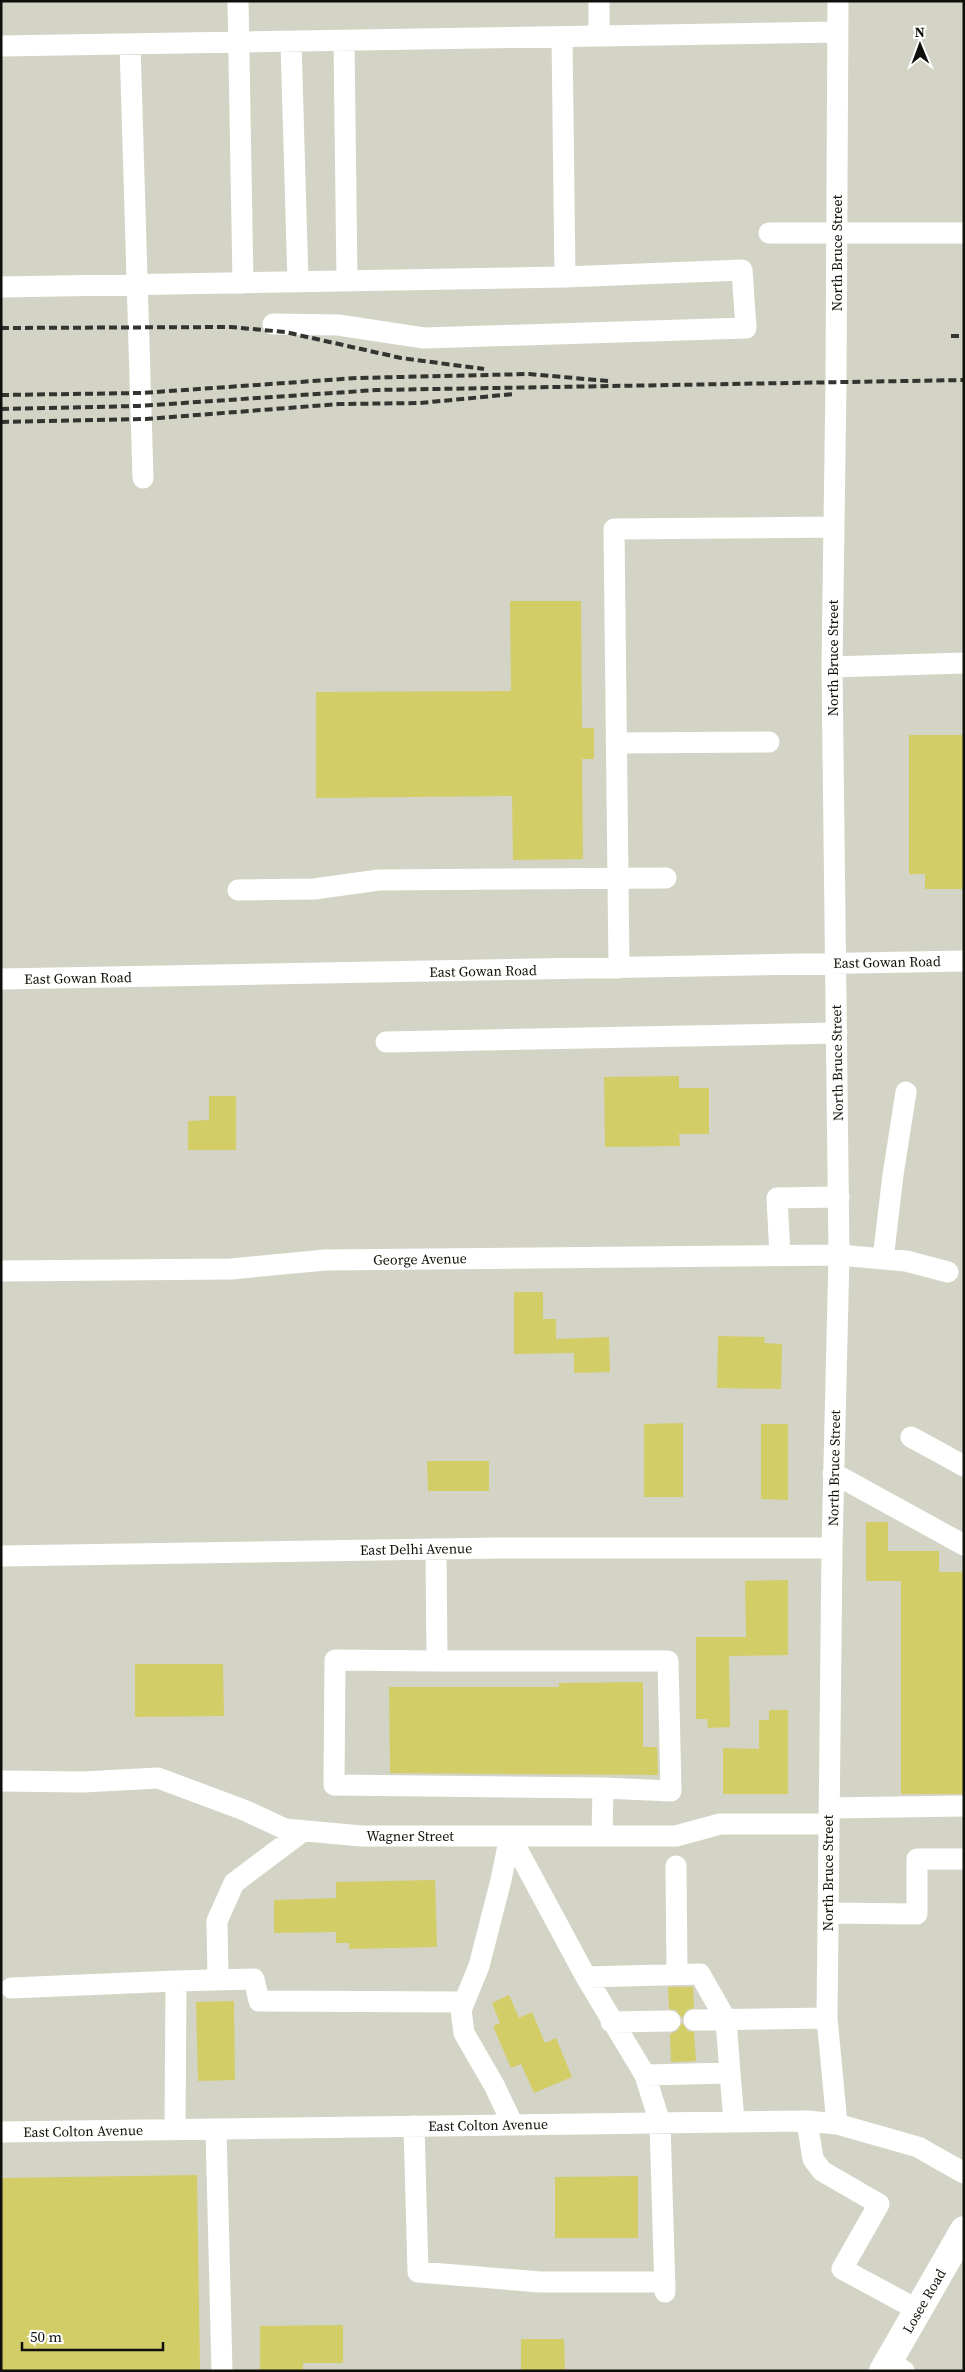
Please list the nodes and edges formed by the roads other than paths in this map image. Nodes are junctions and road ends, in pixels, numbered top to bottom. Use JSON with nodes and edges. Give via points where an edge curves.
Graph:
{"nodes":[{"id":1,"x":238,"y":1,"type":"edge"},
{"id":2,"x":599,"y":1,"type":"edge"},
{"id":3,"x":838,"y":1,"type":"edge"},
{"id":4,"x":838,"y":32,"type":"junction"},
{"id":5,"x":599,"y":36,"type":"junction"},
{"id":6,"x":562,"y":37,"type":"junction"},
{"id":7,"x":344,"y":41,"type":"junction"},
{"id":8,"x":239,"y":43,"type":"junction"},
{"id":9,"x":291,"y":43,"type":"junction"},
{"id":10,"x":130,"y":44,"type":"junction"},
{"id":11,"x":1,"y":46,"type":"edge"},
{"id":12,"x":770,"y":233,"type":"dead end"},
{"id":13,"x":837,"y":233,"type":"junction"},
{"id":14,"x":964,"y":233,"type":"edge"},
{"id":15,"x":565,"y":277,"type":"junction"},
{"id":16,"x":346,"y":281,"type":"junction"},
{"id":17,"x":243,"y":282,"type":"junction"},
{"id":18,"x":298,"y":282,"type":"junction"},
{"id":19,"x":137,"y":284,"type":"junction"},
{"id":20,"x":1,"y":287,"type":"edge"},
{"id":21,"x":273,"y":324,"type":"dead end"},
{"id":22,"x":143,"y":478,"type":"dead end"},
{"id":23,"x":834,"y":527,"type":"junction"},
{"id":24,"x":964,"y":664,"type":"edge"},
{"id":25,"x":832,"y":667,"type":"junction"},
{"id":26,"x":769,"y":742,"type":"dead end"},
{"id":27,"x":616,"y":743,"type":"junction"},
{"id":28,"x":617,"y":878,"type":"junction"},
{"id":29,"x":666,"y":878,"type":"dead end"},
{"id":30,"x":238,"y":890,"type":"dead end"},
{"id":31,"x":964,"y":961,"type":"edge"},
{"id":32,"x":835,"y":963,"type":"junction"},
{"id":33,"x":619,"y":968,"type":"junction"},
{"id":34,"x":1,"y":979,"type":"edge"},
{"id":35,"x":837,"y":1033,"type":"junction"},
{"id":36,"x":386,"y":1042,"type":"dead end"},
{"id":37,"x":906,"y":1092,"type":"dead end"},
{"id":38,"x":839,"y":1198,"type":"junction"},
{"id":39,"x":839,"y":1255,"type":"junction"},
{"id":40,"x":780,"y":1256,"type":"junction"},
{"id":41,"x":882,"y":1259,"type":"junction"},
{"id":42,"x":1,"y":1271,"type":"edge"},
{"id":43,"x":948,"y":1272,"type":"dead end"},
{"id":44,"x":911,"y":1437,"type":"dead end"},
{"id":45,"x":964,"y":1466,"type":"edge"},
{"id":46,"x":833,"y":1473,"type":"junction"},
{"id":47,"x":964,"y":1545,"type":"edge"},
{"id":48,"x":832,"y":1548,"type":"junction"},
{"id":49,"x":436,"y":1549,"type":"junction"},
{"id":50,"x":1,"y":1556,"type":"edge"},
{"id":51,"x":437,"y":1661,"type":"junction"},
{"id":52,"x":1,"y":1782,"type":"edge"},
{"id":53,"x":603,"y":1788,"type":"junction"},
{"id":54,"x":964,"y":1806,"type":"edge"},
{"id":55,"x":829,"y":1816,"type":"junction"},
{"id":56,"x":303,"y":1831,"type":"junction"},
{"id":57,"x":510,"y":1836,"type":"junction"},
{"id":58,"x":602,"y":1836,"type":"junction"},
{"id":59,"x":964,"y":1859,"type":"edge"},
{"id":60,"x":676,"y":1866,"type":"dead end"},
{"id":61,"x":828,"y":1913,"type":"junction"},
{"id":62,"x":677,"y":1974,"type":"junction"},
{"id":63,"x":586,"y":1977,"type":"junction"},
{"id":64,"x":218,"y":1980,"type":"junction"},
{"id":65,"x":176,"y":1981,"type":"junction"},
{"id":66,"x":11,"y":1988,"type":"dead end"},
{"id":67,"x":463,"y":2002,"type":"junction"},
{"id":68,"x":827,"y":2018,"type":"junction"},
{"id":69,"x":694,"y":2020,"type":"dead end"},
{"id":70,"x":726,"y":2020,"type":"junction"},
{"id":71,"x":670,"y":2021,"type":"dead end"},
{"id":72,"x":611,"y":2022,"type":"junction"},
{"id":73,"x":730,"y":2073,"type":"junction"},
{"id":74,"x":645,"y":2075,"type":"junction"},
{"id":75,"x":807,"y":2120,"type":"junction"},
{"id":76,"x":734,"y":2122,"type":"junction"},
{"id":77,"x":660,"y":2123,"type":"junction"},
{"id":78,"x":837,"y":2124,"type":"junction"},
{"id":79,"x":513,"y":2125,"type":"junction"},
{"id":80,"x":414,"y":2126,"type":"junction"},
{"id":81,"x":216,"y":2129,"type":"junction"},
{"id":82,"x":175,"y":2130,"type":"junction"},
{"id":83,"x":1,"y":2132,"type":"edge"},
{"id":84,"x":964,"y":2173,"type":"edge"},
{"id":85,"x":964,"y":2230,"type":"edge"},
{"id":86,"x":918,"y":2310,"type":"junction"},
{"id":87,"x":892,"y":2368,"type":"edge"},
{"id":88,"x":222,"y":2371,"type":"edge"}],
"edges":[{"from":1,"to":8,"type":"street"},
{"from":2,"to":5,"type":"street"},
{"from":3,"to":4,"type":"street","name":"North Bruce Street"},
{"from":4,"to":5,"type":"street"},
{"from":4,"to":13,"type":"street","name":"North Bruce Street"},
{"from":5,"to":6,"type":"street"},
{"from":6,"to":7,"type":"street"},
{"from":6,"to":15,"type":"street"},
{"from":7,"to":9,"type":"street"},
{"from":7,"to":16,"type":"street"},
{"from":8,"to":9,"type":"street"},
{"from":8,"to":10,"type":"street"},
{"from":8,"to":17,"type":"street"},
{"from":9,"to":18,"type":"street"},
{"from":10,"to":11,"type":"street"},
{"from":10,"to":19,"type":"street"},
{"from":12,"to":13,"type":"street"},
{"from":13,"to":14,"type":"street"},
{"from":13,"to":23,"type":"street","name":"North Bruce Street"},
{"from":15,"to":16,"type":"street"},
{"from":15,"to":21,"type":"street","via":[[742,270],[746,328],[424,338],[338,324]]},
{"from":16,"to":18,"type":"street"},
{"from":17,"to":18,"type":"street"},
{"from":17,"to":19,"type":"street"},
{"from":19,"to":20,"type":"street"},
{"from":19,"to":22,"type":"street"},
{"from":23,"to":25,"type":"street","name":"North Bruce Street"},
{"from":23,"to":27,"type":"street","via":[[614,529]]},
{"from":24,"to":25,"type":"street"},
{"from":25,"to":32,"type":"street","name":"North Bruce Street"},
{"from":26,"to":27,"type":"street"},
{"from":27,"to":28,"type":"street"},
{"from":28,"to":29,"type":"street"},
{"from":28,"to":30,"type":"street","via":[[379,880],[314,889]]},
{"from":28,"to":33,"type":"street"},
{"from":31,"to":32,"type":"street","name":"East Gowan Road"},
{"from":32,"to":33,"type":"street","name":"East Gowan Road"},
{"from":32,"to":35,"type":"street","name":"North Bruce Street"},
{"from":33,"to":34,"type":"street","name":"East Gowan Road"},
{"from":35,"to":36,"type":"street"},
{"from":35,"to":38,"type":"street","name":"North Bruce Street"},
{"from":37,"to":41,"type":"street"},
{"from":38,"to":39,"type":"street","name":"North Bruce Street"},
{"from":38,"to":40,"type":"street","via":[[777,1198]]},
{"from":39,"to":40,"type":"street","name":"George Avenue"},
{"from":39,"to":41,"type":"street","name":"George Avenue"},
{"from":39,"to":46,"type":"street","name":"North Bruce Street"},
{"from":40,"to":42,"type":"street","name":"George Avenue","via":[[325,1260],[231,1269]]},
{"from":41,"to":43,"type":"street","name":"George Avenue","via":[[906,1261]]},
{"from":44,"to":45,"type":"street"},
{"from":46,"to":47,"type":"street"},
{"from":46,"to":48,"type":"street","name":"North Bruce Street"},
{"from":48,"to":49,"type":"street","name":"East Delhi Avenue"},
{"from":48,"to":55,"type":"street","name":"North Bruce Street"},
{"from":49,"to":50,"type":"street","name":"East Delhi Avenue"},
{"from":49,"to":51,"type":"street"},
{"from":51,"to":53,"type":"street","via":[[668,1661],[671,1791]]},
{"from":51,"to":53,"type":"street","via":[[335,1660],[334,1786]]},
{"from":52,"to":56,"type":"street","name":"Wagner Street","via":[[158,1778],[285,1829]]},
{"from":53,"to":58,"type":"street"},
{"from":54,"to":55,"type":"street","name":"Wagner Street"},
{"from":55,"to":58,"type":"street","name":"Wagner Street","via":[[720,1824],[676,1836]]},
{"from":55,"to":61,"type":"street","name":"North Bruce Street"},
{"from":56,"to":57,"type":"street","name":"Wagner Street","via":[[361,1836]]},
{"from":56,"to":64,"type":"street","via":[[234,1883],[217,1921]]},
{"from":57,"to":58,"type":"street","name":"Wagner Street"},
{"from":57,"to":63,"type":"street"},
{"from":57,"to":67,"type":"street","via":[[479,1966]]},
{"from":59,"to":61,"type":"street","via":[[917,1860],[917,1914]]},
{"from":60,"to":62,"type":"street"},
{"from":61,"to":68,"type":"street","name":"North Bruce Street"},
{"from":62,"to":63,"type":"street"},
{"from":62,"to":70,"type":"street","via":[[700,1974]]},
{"from":63,"to":72,"type":"street"},
{"from":64,"to":65,"type":"street"},
{"from":64,"to":67,"type":"street","via":[[254,1979],[259,2001]]},
{"from":65,"to":66,"type":"street"},
{"from":65,"to":82,"type":"street"},
{"from":67,"to":79,"type":"street","via":[[464,2033]]},
{"from":68,"to":70,"type":"street"},
{"from":68,"to":78,"type":"street","name":"North Bruce Street"},
{"from":69,"to":70,"type":"street"},
{"from":70,"to":73,"type":"street"},
{"from":71,"to":72,"type":"street"},
{"from":72,"to":74,"type":"street"},
{"from":73,"to":74,"type":"street"},
{"from":73,"to":76,"type":"street"},
{"from":74,"to":77,"type":"street"},
{"from":75,"to":76,"type":"street","name":"East Colton Avenue"},
{"from":75,"to":78,"type":"street","name":"East Colton Avenue"},
{"from":75,"to":86,"type":"street","via":[[812,2159],[822,2171],[879,2204],[842,2269]]},
{"from":76,"to":77,"type":"street","name":"East Colton Avenue"},
{"from":77,"to":79,"type":"street","name":"East Colton Avenue"},
{"from":77,"to":80,"type":"street","via":[[665,2287],[540,2282],[418,2272]]},
{"from":78,"to":84,"type":"street","name":"East Colton Avenue","via":[[918,2147]]},
{"from":79,"to":80,"type":"street","name":"East Colton Avenue"},
{"from":80,"to":81,"type":"street","name":"East Colton Avenue"},
{"from":81,"to":82,"type":"street","name":"East Colton Avenue"},
{"from":81,"to":88,"type":"street"},
{"from":82,"to":83,"type":"street","name":"East Colton Avenue"},
{"from":85,"to":86,"type":"main road","name":"Losee Road"},
{"from":86,"to":87,"type":"main road","name":"Losee Road"}]}
